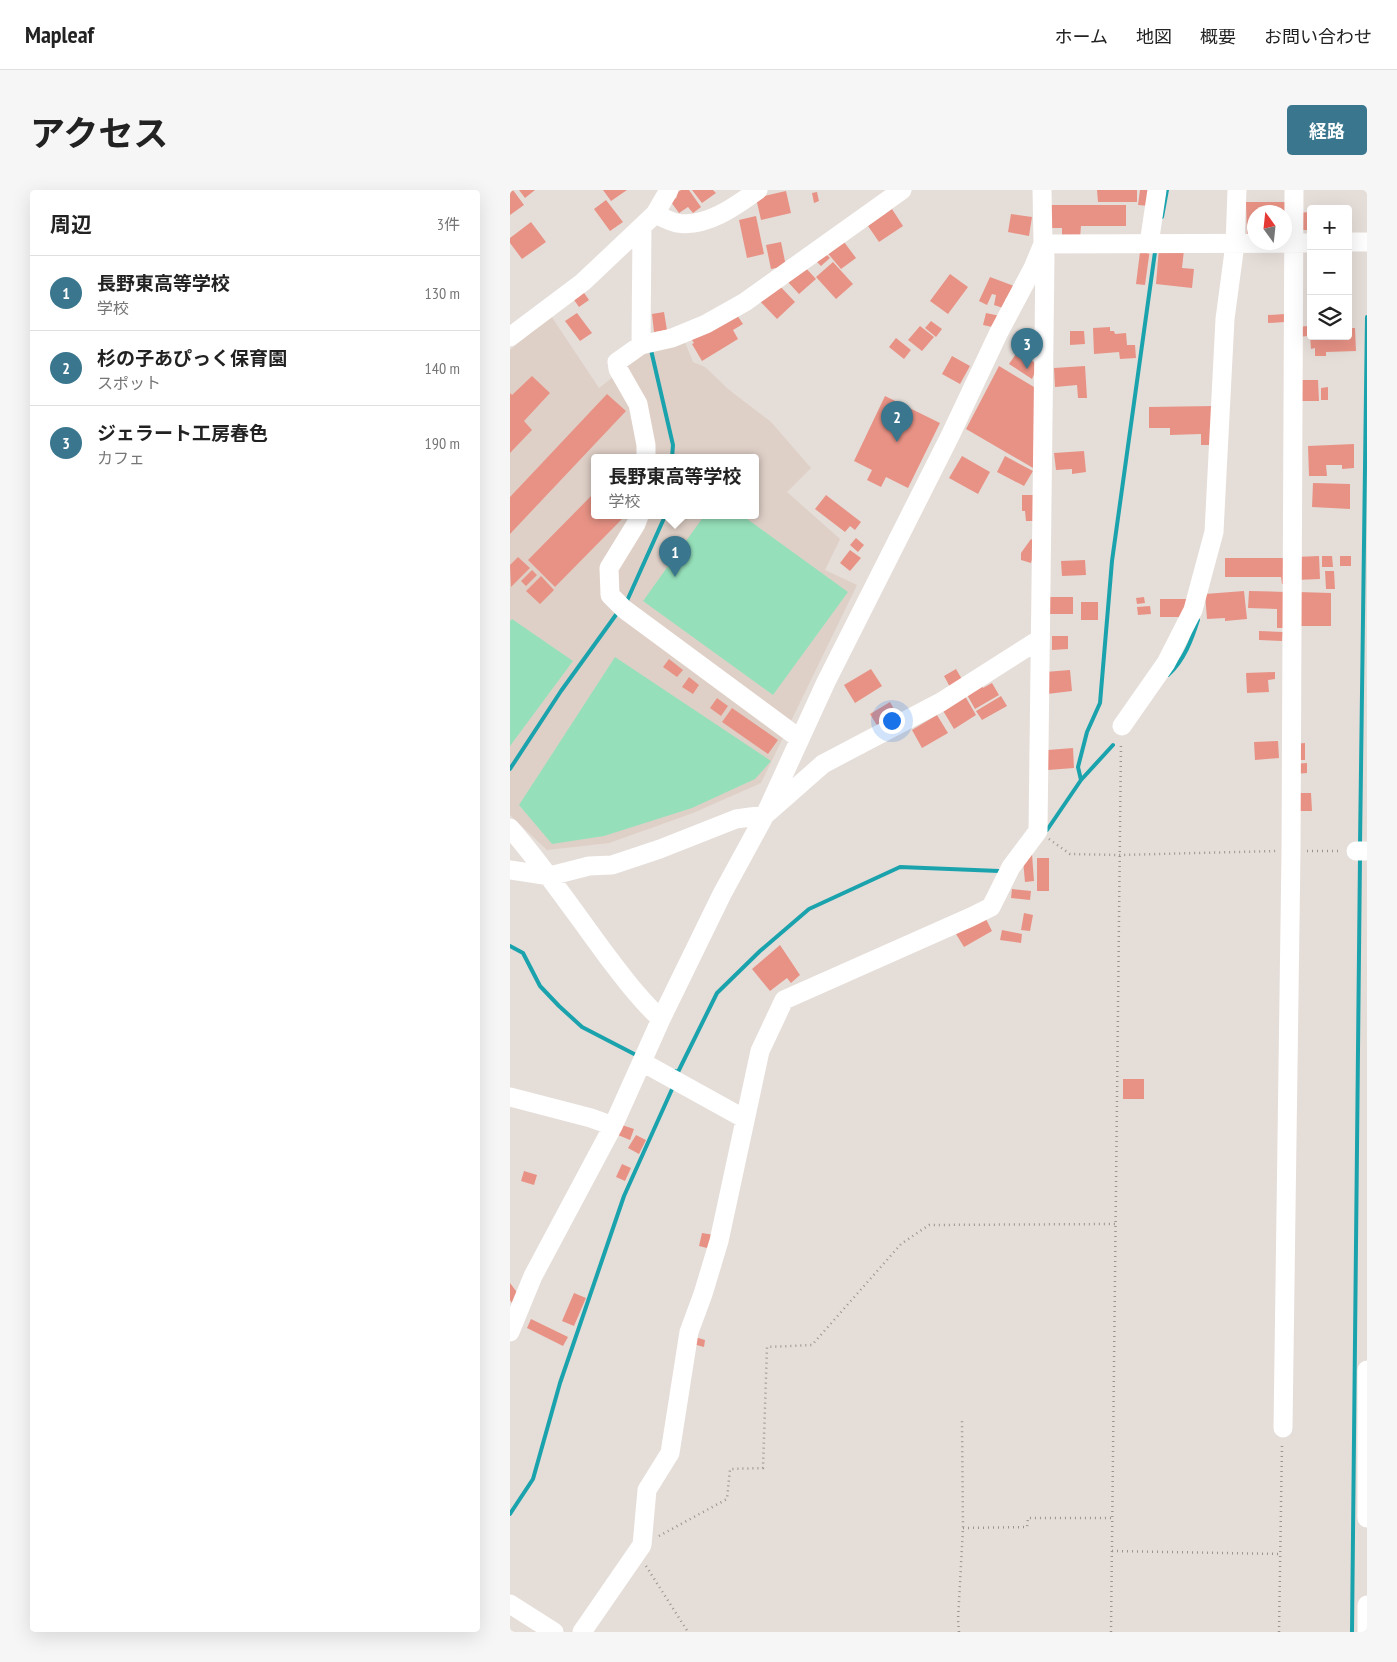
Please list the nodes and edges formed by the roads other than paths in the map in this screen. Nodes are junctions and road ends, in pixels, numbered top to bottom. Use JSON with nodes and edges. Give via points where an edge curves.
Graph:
{"nodes":[{"id":1,"x":669,"y":190,"type":"edge"},
{"id":2,"x":758,"y":190,"type":"edge"},
{"id":3,"x":902,"y":190,"type":"edge"},
{"id":4,"x":1042,"y":190,"type":"edge"},
{"id":5,"x":1158,"y":190,"type":"edge"},
{"id":6,"x":1237,"y":190,"type":"edge"},
{"id":7,"x":1294,"y":190,"type":"edge"},
{"id":8,"x":655,"y":214,"type":"junction"},
{"id":9,"x":642,"y":227,"type":"junction"},
{"id":10,"x":1352,"y":242,"type":"edge"},
{"id":11,"x":1367,"y":242,"type":"edge"},
{"id":12,"x":1302,"y":243,"type":"edge"},
{"id":13,"x":1043,"y":244,"type":"junction"},
{"id":14,"x":1149,"y":244,"type":"junction"},
{"id":15,"x":1235,"y":244,"type":"junction"},
{"id":16,"x":510,"y":337,"type":"edge"},
{"id":17,"x":641,"y":345,"type":"junction"},
{"id":18,"x":646,"y":454,"type":"edge"},
{"id":19,"x":638,"y":519,"type":"edge"},
{"id":20,"x":1040,"y":639,"type":"junction"},
{"id":21,"x":1122,"y":726,"type":"road end"},
{"id":22,"x":800,"y":739,"type":"junction"},
{"id":23,"x":765,"y":815,"type":"junction"},
{"id":24,"x":510,"y":828,"type":"edge"},
{"id":25,"x":510,"y":870,"type":"edge"},
{"id":26,"x":550,"y":876,"type":"junction"},
{"id":27,"x":661,"y":1019,"type":"junction"},
{"id":28,"x":642,"y":1062,"type":"junction"},
{"id":29,"x":510,"y":1097,"type":"edge"},
{"id":30,"x":745,"y":1119,"type":"junction"},
{"id":31,"x":613,"y":1126,"type":"junction"},
{"id":32,"x":510,"y":1332,"type":"edge"},
{"id":33,"x":1367,"y":1370,"type":"edge"},
{"id":34,"x":1282,"y":1428,"type":"road end"},
{"id":35,"x":1367,"y":1518,"type":"edge"},
{"id":36,"x":510,"y":1604,"type":"edge"},
{"id":37,"x":1367,"y":1605,"type":"edge"},
{"id":38,"x":554,"y":1632,"type":"edge"},
{"id":39,"x":582,"y":1632,"type":"edge"},
{"id":40,"x":1367,"y":1632,"type":"edge"}],
"edges":[{"from":1,"to":8,"type":"street"},
{"from":2,"to":8,"type":"street","via":[[736,206],[702,222],[677,223]]},
{"from":3,"to":17,"type":"street","via":[[745,302],[706,324],[672,338]]},
{"from":4,"to":13,"type":"street"},
{"from":5,"to":14,"type":"street"},
{"from":6,"to":15,"type":"street"},
{"from":7,"to":12,"type":"street"},
{"from":8,"to":9,"type":"street"},
{"from":9,"to":16,"type":"street","via":[[583,282]]},
{"from":9,"to":17,"type":"street"},
{"from":10,"to":11,"type":"street"},
{"from":12,"to":15,"type":"street"},
{"from":12,"to":34,"type":"street"},
{"from":13,"to":14,"type":"street"},
{"from":13,"to":20,"type":"street"},
{"from":13,"to":22,"type":"street"},
{"from":14,"to":15,"type":"street"},
{"from":15,"to":21,"type":"street","via":[[1225,319],[1214,532],[1193,610],[1166,663]]},
{"from":17,"to":18,"type":"street","via":[[617,362],[638,404]]},
{"from":19,"to":22,"type":"street","via":[[609,568],[610,595],[621,607]]},
{"from":20,"to":23,"type":"street","via":[[941,702],[823,764]]},
{"from":20,"to":30,"type":"street","via":[[1038,831],[1011,867],[990,907],[784,1000],[760,1051]]},
{"from":22,"to":23,"type":"street"},
{"from":23,"to":26,"type":"street","via":[[736,819],[612,866],[589,866]]},
{"from":23,"to":27,"type":"street"},
{"from":24,"to":26,"type":"street"},
{"from":25,"to":26,"type":"street"},
{"from":26,"to":27,"type":"street","via":[[643,1003]]},
{"from":27,"to":28,"type":"street"},
{"from":28,"to":30,"type":"street"},
{"from":28,"to":31,"type":"street"},
{"from":29,"to":31,"type":"street"},
{"from":30,"to":39,"type":"street","via":[[719,1240],[689,1332],[670,1453],[647,1490],[639,1548]]},
{"from":31,"to":32,"type":"street","via":[[533,1276]]},
{"from":33,"to":35,"type":"street"},
{"from":36,"to":38,"type":"street"},
{"from":37,"to":40,"type":"street"}]}
